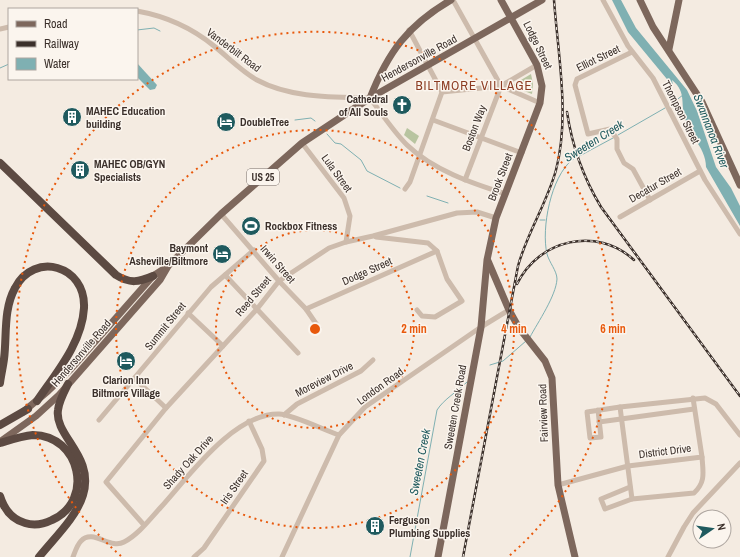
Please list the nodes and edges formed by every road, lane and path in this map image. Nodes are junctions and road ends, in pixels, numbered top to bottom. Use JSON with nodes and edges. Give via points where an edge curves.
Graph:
{"nodes":[{"id":1,"x":452,"y":0,"type":"edge"},
{"id":2,"x":501,"y":0,"type":"edge"},
{"id":3,"x":542,"y":0,"type":"edge"},
{"id":4,"x":603,"y":0,"type":"edge"},
{"id":5,"x":640,"y":0,"type":"edge"},
{"id":6,"x":679,"y":0,"type":"edge"},
{"id":7,"x":138,"y":11,"type":"edge"},
{"id":8,"x":512,"y":17,"type":"junction"},
{"id":9,"x":410,"y":30,"type":"junction"},
{"id":10,"x":475,"y":39,"type":"junction"},
{"id":11,"x":669,"y":49,"type":"junction"},
{"id":12,"x":632,"y":52,"type":"junction"},
{"id":13,"x":537,"y":65,"type":"junction"},
{"id":14,"x":430,"y":66,"type":"junction"},
{"id":15,"x":501,"y":86,"type":"junction"},
{"id":16,"x":442,"y":92,"type":"junction"},
{"id":17,"x":370,"y":98,"type":"junction"},
{"id":18,"x":540,"y":103,"type":"junction"},
{"id":19,"x":433,"y":120,"type":"junction"},
{"id":20,"x":481,"y":139,"type":"junction"},
{"id":21,"x":302,"y":143,"type":"junction"},
{"id":22,"x":522,"y":153,"type":"junction"},
{"id":23,"x":419,"y":154,"type":"junction"},
{"id":24,"x":0,"y":163,"type":"edge"},
{"id":25,"x":700,"y":171,"type":"junction"},
{"id":26,"x":465,"y":180,"type":"junction"},
{"id":27,"x":740,"y":185,"type":"edge"},
{"id":28,"x":405,"y":189,"type":"dead end"},
{"id":29,"x":506,"y":194,"type":"junction"},
{"id":30,"x":650,"y":200,"type":"junction"},
{"id":31,"x":221,"y":214,"type":"junction"},
{"id":32,"x":620,"y":217,"type":"dead end"},
{"id":33,"x":496,"y":218,"type":"junction"},
{"id":34,"x":740,"y":234,"type":"edge"},
{"id":35,"x":373,"y":236,"type":"junction"},
{"id":36,"x":346,"y":242,"type":"junction"},
{"id":37,"x":254,"y":250,"type":"junction"},
{"id":38,"x":437,"y":251,"type":"junction"},
{"id":39,"x":487,"y":260,"type":"junction"},
{"id":40,"x":167,"y":267,"type":"junction"},
{"id":41,"x":225,"y":275,"type":"junction"},
{"id":42,"x":154,"y":276,"type":"junction"},
{"id":43,"x":278,"y":281,"type":"junction"},
{"id":44,"x":257,"y":309,"type":"junction"},
{"id":45,"x":306,"y":309,"type":"junction"},
{"id":46,"x":418,"y":310,"type":"dead end"},
{"id":47,"x":509,"y":310,"type":"junction"},
{"id":48,"x":188,"y":313,"type":"junction"},
{"id":49,"x":481,"y":327,"type":"junction"},
{"id":50,"x":319,"y":328,"type":"dead end"},
{"id":51,"x":223,"y":346,"type":"junction"},
{"id":52,"x":298,"y":353,"type":"dead end"},
{"id":53,"x":373,"y":360,"type":"dead end"},
{"id":54,"x":135,"y":379,"type":"junction"},
{"id":55,"x":0,"y":383,"type":"edge"},
{"id":56,"x":68,"y":384,"type":"junction"},
{"id":57,"x":693,"y":398,"type":"junction"},
{"id":58,"x":37,"y":401,"type":"junction"},
{"id":59,"x":620,"y":407,"type":"junction"},
{"id":60,"x":166,"y":408,"type":"junction"},
{"id":61,"x":28,"y":409,"type":"joint"},
{"id":62,"x":694,"y":409,"type":"junction"},
{"id":63,"x":598,"y":410,"type":"junction"},
{"id":64,"x":284,"y":415,"type":"junction"},
{"id":65,"x":622,"y":419,"type":"junction"},
{"id":66,"x":99,"y":420,"type":"dead end"},
{"id":67,"x":249,"y":422,"type":"junction"},
{"id":68,"x":599,"y":422,"type":"junction"},
{"id":69,"x":0,"y":426,"type":"edge"},
{"id":70,"x":339,"y":435,"type":"junction"},
{"id":71,"x":740,"y":435,"type":"edge"},
{"id":72,"x":0,"y":442,"type":"edge"},
{"id":73,"x":702,"y":457,"type":"junction"},
{"id":74,"x":740,"y":463,"type":"edge"},
{"id":75,"x":628,"y":466,"type":"junction"},
{"id":76,"x":558,"y":485,"type":"junction"},
{"id":77,"x":630,"y":487,"type":"junction"},
{"id":78,"x":0,"y":496,"type":"edge"},
{"id":79,"x":632,"y":499,"type":"junction"},
{"id":80,"x":144,"y":526,"type":"junction"},
{"id":81,"x":39,"y":557,"type":"edge"},
{"id":82,"x":73,"y":557,"type":"edge"},
{"id":83,"x":194,"y":557,"type":"edge"},
{"id":84,"x":282,"y":557,"type":"edge"},
{"id":85,"x":438,"y":557,"type":"edge"},
{"id":86,"x":575,"y":557,"type":"edge"},
{"id":87,"x":668,"y":557,"type":"edge"}],
"edges":[{"from":1,"to":9,"type":"main road","via":[[426,16]]},
{"from":1,"to":10,"type":"street"},
{"from":2,"to":8,"type":"main road","name":"Lodge Street"},
{"from":3,"to":8,"type":"main road","name":"Hendersonville Road"},
{"from":4,"to":12,"type":"street","name":"Thompson Street"},
{"from":5,"to":11,"type":"main road"},
{"from":6,"to":11,"type":"main road"},
{"from":7,"to":17,"type":"street","name":"Vanderbilt Road","via":[[185,27],[209,42],[256,79],[273,86],[324,96]]},
{"from":8,"to":10,"type":"main road","name":"Hendersonville Road"},
{"from":8,"to":13,"type":"main road","name":"Lodge Street"},
{"from":9,"to":14,"type":"street"},
{"from":9,"to":17,"type":"main road","via":[[386,62]]},
{"from":10,"to":14,"type":"main road","name":"Hendersonville Road"},
{"from":10,"to":15,"type":"street"},
{"from":11,"to":27,"type":"main road","via":[[702,102]]},
{"from":12,"to":25,"type":"street","name":"Thompson Street","via":[[653,78]]},
{"from":12,"to":30,"type":"street","name":"Elliot Street","via":[[577,79],[575,85],[588,134],[606,129],[614,133],[617,150],[624,163],[633,170]]},
{"from":13,"to":15,"type":"street"},
{"from":13,"to":18,"type":"main road","name":"Lodge Street","via":[[542,86]]},
{"from":14,"to":16,"type":"street"},
{"from":14,"to":17,"type":"main road","name":"Hendersonville Road"},
{"from":15,"to":16,"type":"street"},
{"from":15,"to":18,"type":"street"},
{"from":15,"to":20,"type":"street","name":"Boston Way"},
{"from":16,"to":19,"type":"street"},
{"from":17,"to":21,"type":"main road","name":"Hendersonville Road","number":"US 25"},
{"from":17,"to":23,"type":"street","via":[[407,145]]},
{"from":18,"to":22,"type":"main road","name":"Brook Street"},
{"from":19,"to":20,"type":"street"},
{"from":19,"to":23,"type":"street"},
{"from":20,"to":22,"type":"street"},
{"from":20,"to":26,"type":"street","name":"Boston Way"},
{"from":21,"to":31,"type":"main road","name":"Hendersonville Road","number":"US 25"},
{"from":21,"to":36,"type":"street","name":"Lula Street","via":[[344,198],[350,216]]},
{"from":22,"to":29,"type":"main road","name":"Brook Street"},
{"from":23,"to":26,"type":"street","via":[[445,171]]},
{"from":23,"to":28,"type":"street"},
{"from":24,"to":42,"type":"highway","via":[[116,275],[134,282]]},
{"from":25,"to":30,"type":"street","name":"Decatur Street"},
{"from":25,"to":34,"type":"street","name":"Thompson Street"},
{"from":26,"to":29,"type":"street"},
{"from":29,"to":33,"type":"main road","name":"Brook Street"},
{"from":30,"to":32,"type":"street","name":"Decatur Street"},
{"from":31,"to":37,"type":"street","name":"Irwin Street"},
{"from":31,"to":40,"type":"main road","name":"Hendersonville Road","number":"US 25"},
{"from":33,"to":35,"type":"street","name":"Reed Street","via":[[477,212],[457,213]]},
{"from":33,"to":39,"type":"main road","name":"Brook Street"},
{"from":35,"to":36,"type":"street","name":"Reed Street"},
{"from":35,"to":38,"type":"street","via":[[428,243]]},
{"from":36,"to":43,"type":"street","name":"Reed Street","via":[[329,248]]},
{"from":37,"to":41,"type":"street","name":"Summit Street"},
{"from":37,"to":43,"type":"street","name":"Irwin Street"},
{"from":38,"to":45,"type":"street","name":"Dodge Street"},
{"from":38,"to":46,"type":"street","via":[[447,280],[462,301],[435,316],[422,316]]},
{"from":39,"to":47,"type":"main road","name":"Fairview Road"},
{"from":39,"to":49,"type":"main road","name":"Sweeten Creek Road"},
{"from":40,"to":42,"type":"main road","name":"Hendersonville Road","number":"US 25"},
{"from":40,"to":56,"type":"main road","name":"Hendersonville Road","number":"US 25","via":[[160,280]]},
{"from":41,"to":44,"type":"street"},
{"from":41,"to":48,"type":"street","name":"Summit Street"},
{"from":42,"to":58,"type":"main road","name":"Hendersonville Road","number":"US 25","via":[[86,353]]},
{"from":43,"to":44,"type":"street","name":"Reed Street"},
{"from":43,"to":45,"type":"street","name":"Irwin Street"},
{"from":44,"to":51,"type":"street","name":"Reed Street"},
{"from":44,"to":52,"type":"street"},
{"from":45,"to":50,"type":"street","name":"Irwin Street"},
{"from":47,"to":49,"type":"street","name":"London Road"},
{"from":47,"to":76,"type":"main road","name":"Fairview Road","via":[[545,360],[554,387],[554,440]]},
{"from":48,"to":51,"type":"street"},
{"from":48,"to":54,"type":"street","name":"Summit Street"},
{"from":49,"to":70,"type":"street","name":"London Road","via":[[365,407]]},
{"from":49,"to":85,"type":"main road","name":"Sweeten Creek Road"},
{"from":51,"to":60,"type":"street","name":"Reed Street"},
{"from":53,"to":64,"type":"street","name":"Moreview Drive","via":[[361,371],[297,404]]},
{"from":54,"to":60,"type":"street"},
{"from":54,"to":66,"type":"street","name":"Summit Street"},
{"from":55,"to":58,"type":"highway","via":[[7,310],[15,287],[20,280],[36,269],[50,266],[65,270],[82,289],[84,297],[81,327],[67,358]]},
{"from":56,"to":72,"type":"main road","name":"Hendersonville Road","number":"US 25","via":[[36,416]]},
{"from":56,"to":81,"type":"highway","via":[[59,403],[58,417],[82,462],[85,488],[77,508]]},
{"from":57,"to":59,"type":"street"},
{"from":57,"to":62,"type":"street","name":"District Drive"},
{"from":57,"to":71,"type":"street","via":[[713,401]]},
{"from":58,"to":61,"type":"main road","name":"Hendersonville Road","number":"US 25"},
{"from":59,"to":63,"type":"street"},
{"from":59,"to":65,"type":"street"},
{"from":60,"to":80,"type":"street","name":"Reed Street","via":[[106,482]]},
{"from":61,"to":69,"type":"highway"},
{"from":62,"to":65,"type":"street"},
{"from":62,"to":73,"type":"street","name":"District Drive"},
{"from":63,"to":68,"type":"street"},
{"from":63,"to":68,"type":"street","via":[[587,412],[590,438],[601,437]]},
{"from":64,"to":67,"type":"street","name":"Shady Oak Drive","via":[[265,416]]},
{"from":64,"to":70,"type":"street","name":"Shady Oak Drive"},
{"from":65,"to":68,"type":"street"},
{"from":65,"to":75,"type":"street"},
{"from":67,"to":80,"type":"street","name":"Shady Oak Drive","via":[[226,436]]},
{"from":67,"to":83,"type":"street","name":"Iris Street","via":[[262,449],[264,461],[204,548]]},
{"from":70,"to":84,"type":"street","name":"London Road"},
{"from":72,"to":78,"type":"highway","via":[[32,435],[50,438],[70,453],[78,479],[70,506],[56,519],[43,524],[29,524],[12,517]]},
{"from":73,"to":75,"type":"street","name":"District Drive"},
{"from":73,"to":79,"type":"street","via":[[704,479],[694,493]]},
{"from":74,"to":87,"type":"street","via":[[694,513]]},
{"from":75,"to":76,"type":"street","name":"District Drive"},
{"from":75,"to":77,"type":"street"},
{"from":76,"to":86,"type":"main road","name":"Fairview Road"},
{"from":77,"to":79,"type":"street"},
{"from":77,"to":79,"type":"street","via":[[601,499],[605,509]]},
{"from":80,"to":82,"type":"street","name":"Shady Oak Drive","via":[[119,544],[94,537],[85,538]]}]}
